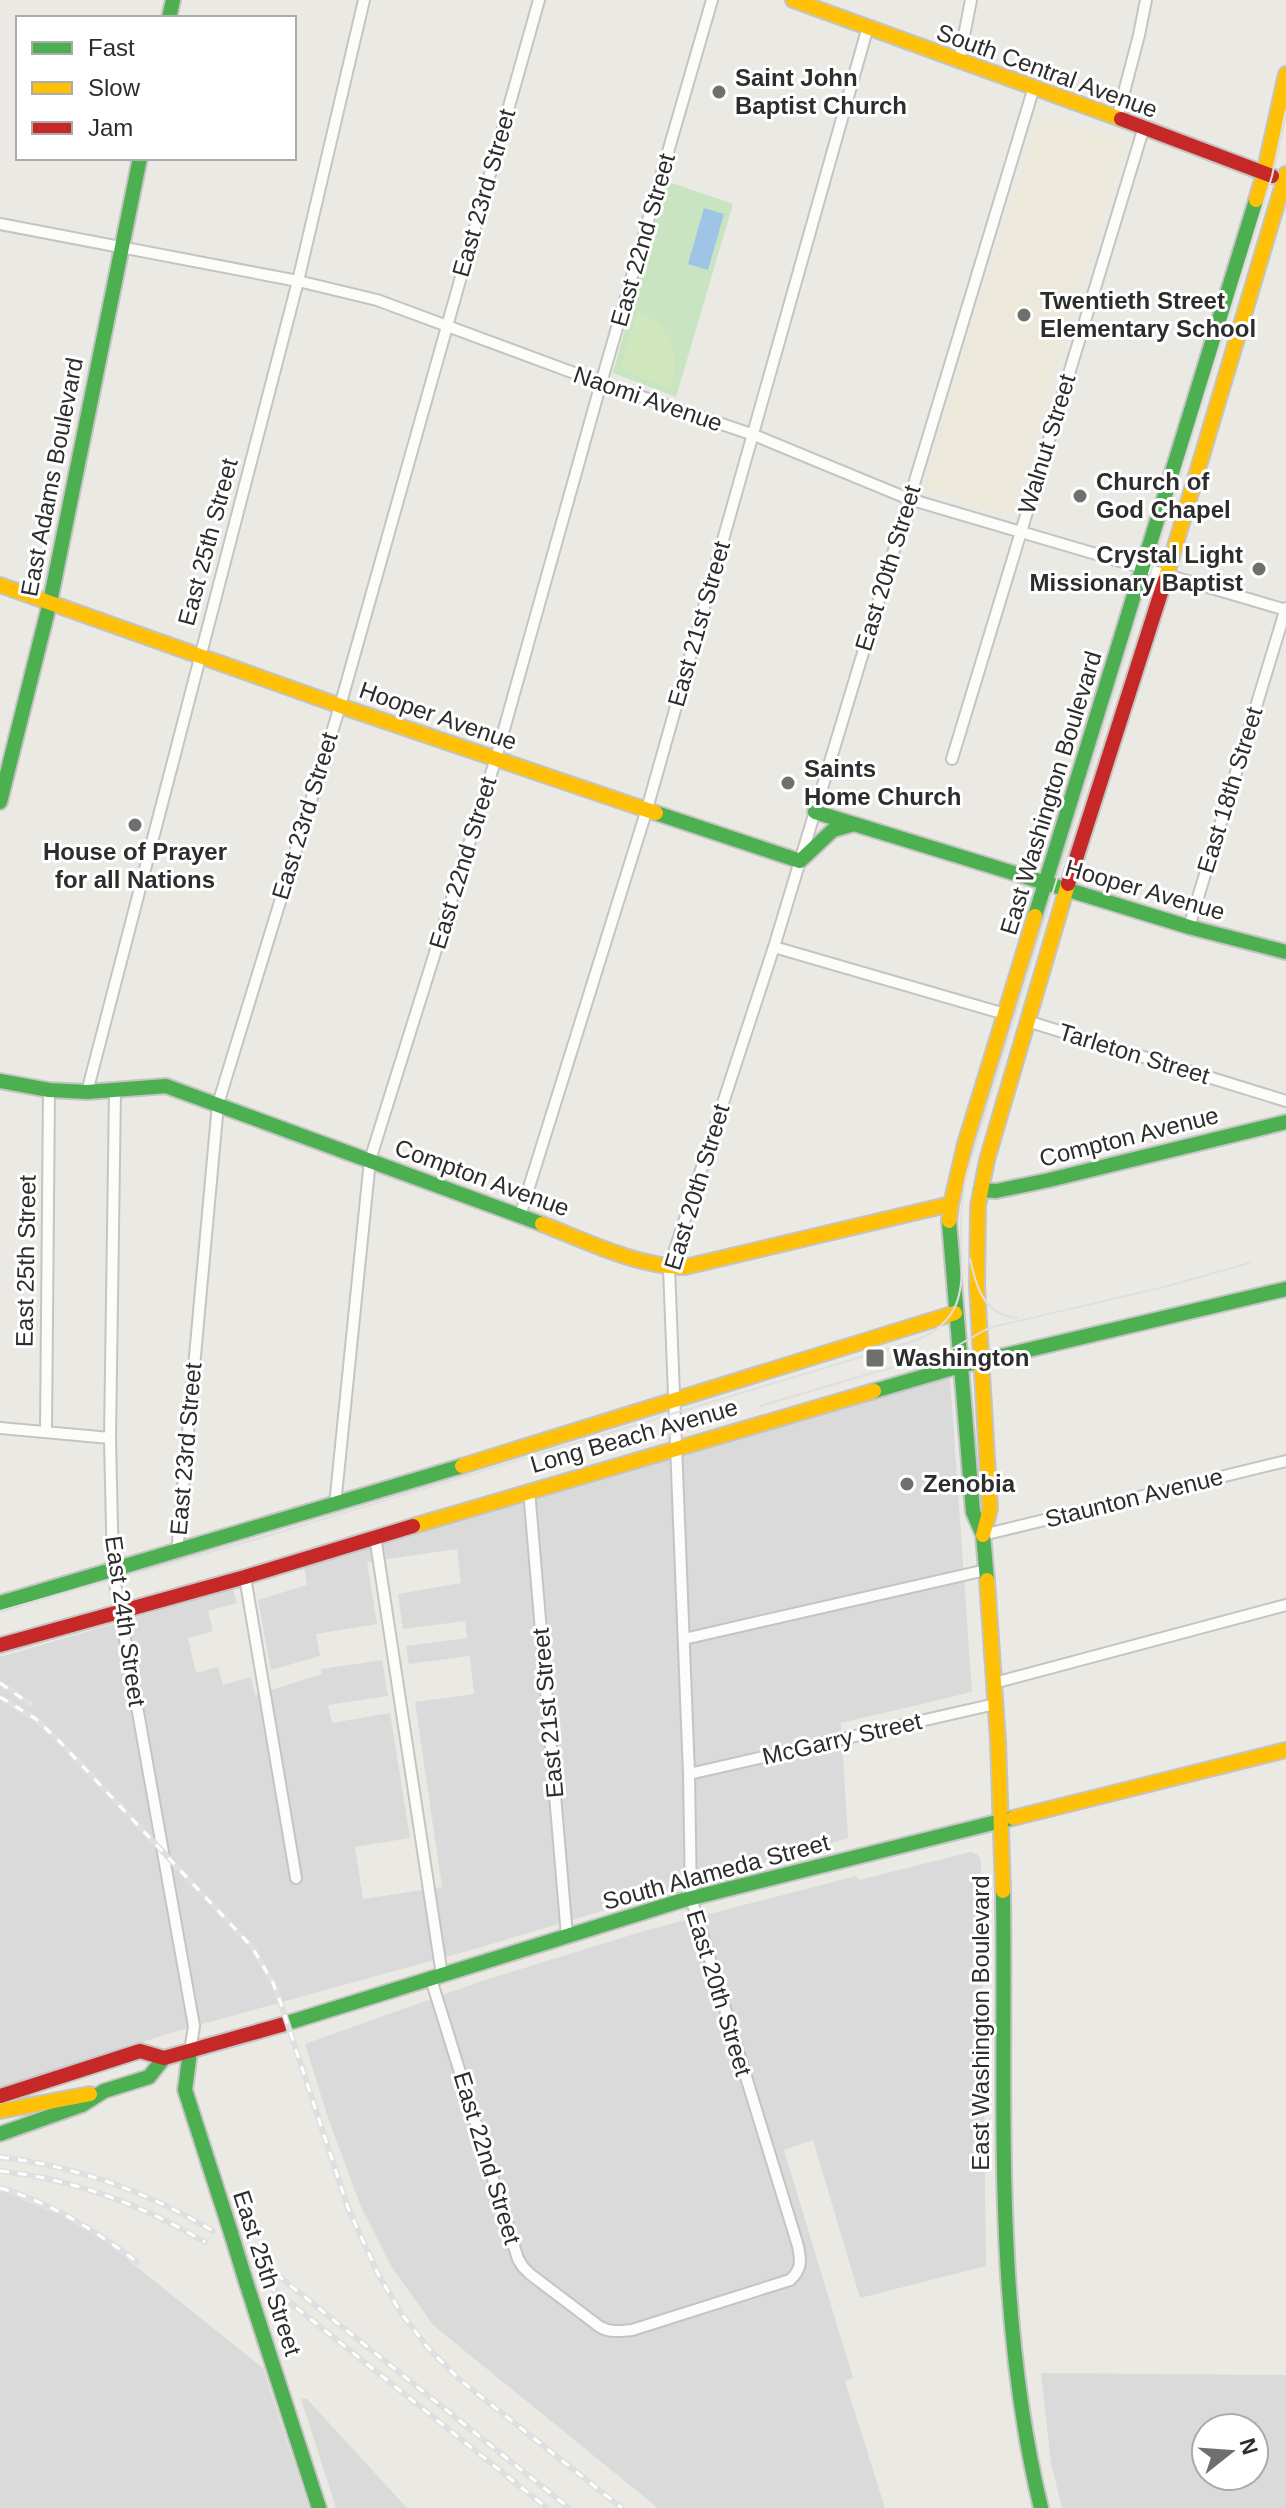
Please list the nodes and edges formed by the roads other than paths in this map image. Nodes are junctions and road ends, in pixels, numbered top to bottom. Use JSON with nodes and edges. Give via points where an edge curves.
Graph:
{"nodes":[{"id":1,"x":364,"y":0,"type":"edge"},
{"id":2,"x":539,"y":0,"type":"edge"},
{"id":3,"x":712,"y":0,"type":"edge"},
{"id":4,"x":971,"y":0,"type":"edge"},
{"id":5,"x":1146,"y":0,"type":"edge"},
{"id":6,"x":797,"y":1,"type":"edge"},
{"id":7,"x":867,"y":30,"type":"junction"},
{"id":8,"x":959,"y":61,"type":"junction"},
{"id":9,"x":1286,"y":74,"type":"edge"},
{"id":10,"x":1034,"y":87,"type":"junction"},
{"id":11,"x":1117,"y":119,"type":"junction"},
{"id":12,"x":1143,"y":130,"type":"junction"},
{"id":13,"x":140,"y":160,"type":"edge"},
{"id":14,"x":1264,"y":174,"type":"junction"},
{"id":15,"x":1286,"y":179,"type":"edge"},
{"id":16,"x":0,"y":224,"type":"edge"},
{"id":17,"x":122,"y":246,"type":"junction"},
{"id":18,"x":298,"y":281,"type":"junction"},
{"id":19,"x":446,"y":326,"type":"junction"},
{"id":20,"x":601,"y":383,"type":"junction"},
{"id":21,"x":754,"y":435,"type":"junction"},
{"id":22,"x":909,"y":499,"type":"junction"},
{"id":23,"x":1020,"y":533,"type":"junction"},
{"id":24,"x":1144,"y":569,"type":"junction"},
{"id":25,"x":1165,"y":575,"type":"junction"},
{"id":26,"x":0,"y":585,"type":"edge"},
{"id":27,"x":50,"y":602,"type":"junction"},
{"id":28,"x":1286,"y":609,"type":"edge"},
{"id":29,"x":201,"y":655,"type":"junction"},
{"id":30,"x":340,"y":706,"type":"junction"},
{"id":31,"x":496,"y":758,"type":"junction"},
{"id":32,"x":952,"y":759,"type":"dead end"},
{"id":33,"x":0,"y":802,"type":"edge"},
{"id":34,"x":647,"y":809,"type":"junction"},
{"id":35,"x":815,"y":812,"type":"junction"},
{"id":36,"x":854,"y":824,"type":"junction"},
{"id":37,"x":800,"y":861,"type":"junction"},
{"id":38,"x":1046,"y":883,"type":"junction"},
{"id":39,"x":1066,"y":889,"type":"junction"},
{"id":40,"x":1189,"y":927,"type":"junction"},
{"id":41,"x":774,"y":947,"type":"junction"},
{"id":42,"x":1286,"y":952,"type":"edge"},
{"id":43,"x":1005,"y":1014,"type":"junction"},
{"id":44,"x":1027,"y":1021,"type":"junction"},
{"id":45,"x":0,"y":1081,"type":"edge"},
{"id":46,"x":49,"y":1090,"type":"junction"},
{"id":47,"x":115,"y":1091,"type":"junction"},
{"id":48,"x":87,"y":1092,"type":"junction"},
{"id":49,"x":1286,"y":1101,"type":"edge"},
{"id":50,"x":218,"y":1104,"type":"junction"},
{"id":51,"x":1286,"y":1122,"type":"edge"},
{"id":52,"x":370,"y":1160,"type":"junction"},
{"id":53,"x":981,"y":1190,"type":"junction"},
{"id":54,"x":951,"y":1204,"type":"junction"},
{"id":55,"x":520,"y":1216,"type":"junction"},
{"id":56,"x":669,"y":1268,"type":"junction"},
{"id":57,"x":1286,"y":1289,"type":"edge"},
{"id":58,"x":949,"y":1315,"type":"junction"},
{"id":59,"x":980,"y":1339,"type":"junction"},
{"id":60,"x":981,"y":1362,"type":"junction"},
{"id":61,"x":960,"y":1366,"type":"junction"},
{"id":62,"x":673,"y":1402,"type":"junction"},
{"id":63,"x":0,"y":1428,"type":"edge"},
{"id":64,"x":46,"y":1431,"type":"junction"},
{"id":65,"x":110,"y":1438,"type":"junction"},
{"id":66,"x":675,"y":1447,"type":"junction"},
{"id":67,"x":1286,"y":1461,"type":"edge"},
{"id":68,"x":529,"y":1490,"type":"junction"},
{"id":69,"x":335,"y":1505,"type":"junction"},
{"id":70,"x":983,"y":1535,"type":"junction"},
{"id":71,"x":375,"y":1536,"type":"junction"},
{"id":72,"x":177,"y":1553,"type":"junction"},
{"id":73,"x":986,"y":1570,"type":"junction"},
{"id":74,"x":113,"y":1572,"type":"junction"},
{"id":75,"x":245,"y":1577,"type":"junction"},
{"id":76,"x":0,"y":1596,"type":"edge"},
{"id":77,"x":0,"y":1603,"type":"edge"},
{"id":78,"x":1286,"y":1605,"type":"edge"},
{"id":79,"x":120,"y":1613,"type":"junction"},
{"id":80,"x":684,"y":1639,"type":"junction"},
{"id":81,"x":0,"y":1645,"type":"edge"},
{"id":82,"x":994,"y":1683,"type":"junction"},
{"id":83,"x":995,"y":1704,"type":"junction"},
{"id":84,"x":1286,"y":1750,"type":"edge"},
{"id":85,"x":689,"y":1774,"type":"junction"},
{"id":86,"x":1002,"y":1822,"type":"junction"},
{"id":87,"x":296,"y":1878,"type":"dead end"},
{"id":88,"x":691,"y":1898,"type":"junction"},
{"id":89,"x":567,"y":1936,"type":"junction"},
{"id":90,"x":437,"y":1977,"type":"junction"},
{"id":91,"x":190,"y":2051,"type":"junction"},
{"id":92,"x":164,"y":2058,"type":"junction"},
{"id":93,"x":78,"y":2071,"type":"junction"},
{"id":94,"x":104,"y":2091,"type":"junction"},
{"id":95,"x":0,"y":2096,"type":"edge"},
{"id":96,"x":16,"y":2108,"type":"junction"},
{"id":97,"x":0,"y":2111,"type":"edge"},
{"id":98,"x":0,"y":2118,"type":"edge"},
{"id":99,"x":0,"y":2134,"type":"edge"},
{"id":100,"x":714,"y":2304,"type":"joint"},
{"id":101,"x":319,"y":2508,"type":"edge"},
{"id":102,"x":1041,"y":2508,"type":"edge"}],
"edges":[{"from":1,"to":18,"type":"street","name":"East 25th Street"},
{"from":2,"to":19,"type":"street","name":"East 23rd Street"},
{"from":3,"to":20,"type":"street","name":"East 22nd Street"},
{"from":4,"to":8,"type":"street"},
{"from":5,"to":11,"type":"street"},
{"from":6,"to":7,"type":"main road","name":"South Central Avenue"},
{"from":7,"to":8,"type":"main road","name":"South Central Avenue"},
{"from":7,"to":21,"type":"street","name":"East 21st Street"},
{"from":8,"to":10,"type":"main road","name":"South Central Avenue"},
{"from":9,"to":14,"type":"main road","name":"East Washington Boulevard"},
{"from":10,"to":11,"type":"main road","name":"South Central Avenue"},
{"from":10,"to":22,"type":"street","name":"East 20th Street"},
{"from":11,"to":12,"type":"main road","name":"South Central Avenue"},
{"from":12,"to":14,"type":"main road","name":"South Central Avenue"},
{"from":12,"to":23,"type":"street","name":"Walnut Street"},
{"from":13,"to":17,"type":"main road","name":"East Adams Boulevard"},
{"from":14,"to":15,"type":"main road","name":"South Central Avenue"},
{"from":14,"to":24,"type":"main road","name":"East Washington Boulevard"},
{"from":15,"to":25,"type":"main road","name":"East Washington Boulevard"},
{"from":16,"to":17,"type":"street","name":"Naomi Avenue"},
{"from":17,"to":18,"type":"street","name":"Naomi Avenue"},
{"from":17,"to":27,"type":"main road","name":"East Adams Boulevard"},
{"from":18,"to":19,"type":"street","name":"Naomi Avenue","via":[[377,300]]},
{"from":18,"to":29,"type":"street","name":"East 25th Street"},
{"from":19,"to":20,"type":"street","name":"Naomi Avenue"},
{"from":19,"to":30,"type":"street","name":"East 23rd Street"},
{"from":20,"to":21,"type":"street","name":"Naomi Avenue"},
{"from":20,"to":31,"type":"street","name":"East 22nd Street"},
{"from":21,"to":22,"type":"street","name":"Naomi Avenue"},
{"from":21,"to":34,"type":"street","name":"East 21st Street"},
{"from":22,"to":23,"type":"street","name":"Naomi Avenue"},
{"from":22,"to":35,"type":"street","name":"East 20th Street"},
{"from":23,"to":24,"type":"street","name":"Naomi Avenue"},
{"from":23,"to":32,"type":"street","name":"Walnut Street"},
{"from":24,"to":25,"type":"street","name":"Naomi Avenue"},
{"from":24,"to":38,"type":"main road","name":"East Washington Boulevard"},
{"from":25,"to":28,"type":"street","name":"Naomi Avenue"},
{"from":25,"to":39,"type":"main road","name":"East Washington Boulevard"},
{"from":26,"to":27,"type":"main road","name":"Hooper Avenue"},
{"from":27,"to":29,"type":"main road","name":"Hooper Avenue"},
{"from":27,"to":33,"type":"main road","name":"East Adams Boulevard"},
{"from":28,"to":40,"type":"street","name":"East 18th Street"},
{"from":29,"to":30,"type":"main road","name":"Hooper Avenue"},
{"from":29,"to":48,"type":"street","name":"East 25th Street"},
{"from":30,"to":31,"type":"main road","name":"Hooper Avenue"},
{"from":30,"to":50,"type":"street","name":"East 23rd Street"},
{"from":31,"to":34,"type":"main road","name":"Hooper Avenue"},
{"from":31,"to":52,"type":"street","name":"East 22nd Street"},
{"from":34,"to":37,"type":"main road","name":"Hooper Avenue"},
{"from":34,"to":55,"type":"street","name":"East 21st Street"},
{"from":35,"to":36,"type":"main road","name":"Hooper Avenue"},
{"from":35,"to":37,"type":"street","name":"East 20th Street"},
{"from":36,"to":37,"type":"main road","via":[[833,830]]},
{"from":36,"to":38,"type":"main road","name":"Hooper Avenue"},
{"from":37,"to":41,"type":"street","name":"East 20th Street"},
{"from":38,"to":39,"type":"main road","name":"Hooper Avenue"},
{"from":38,"to":43,"type":"main road","name":"East Washington Boulevard"},
{"from":39,"to":40,"type":"main road","name":"Hooper Avenue"},
{"from":39,"to":44,"type":"main road","name":"East Washington Boulevard"},
{"from":40,"to":42,"type":"main road","name":"Hooper Avenue"},
{"from":41,"to":43,"type":"street"},
{"from":41,"to":56,"type":"street","name":"East 20th Street"},
{"from":43,"to":54,"type":"main road","name":"East Washington Boulevard"},
{"from":44,"to":49,"type":"street","name":"Tarleton Street"},
{"from":44,"to":53,"type":"main road","name":"East Washington Boulevard"},
{"from":45,"to":46,"type":"main road","name":"Compton Avenue"},
{"from":46,"to":48,"type":"main road","name":"Compton Avenue"},
{"from":46,"to":64,"type":"street","name":"East 25th Street"},
{"from":47,"to":48,"type":"main road","name":"Compton Avenue"},
{"from":47,"to":50,"type":"main road","name":"Compton Avenue","via":[[166,1086]]},
{"from":47,"to":65,"type":"street","name":"East 24th Street"},
{"from":50,"to":52,"type":"main road","name":"Compton Avenue"},
{"from":50,"to":72,"type":"street","name":"East 23rd Street"},
{"from":51,"to":53,"type":"main road","name":"Compton Avenue","via":[[1049,1180]]},
{"from":52,"to":55,"type":"main road","name":"Compton Avenue"},
{"from":52,"to":69,"type":"street","name":"East 22nd Street"},
{"from":53,"to":59,"type":"main road","name":"East Washington Boulevard"},
{"from":54,"to":56,"type":"main road","name":"Compton Avenue"},
{"from":54,"to":58,"type":"main road","name":"East Washington Boulevard"},
{"from":55,"to":56,"type":"main road","name":"Compton Avenue"},
{"from":56,"to":62,"type":"street","name":"East 20th Street"},
{"from":57,"to":60,"type":"main road","name":"Long Beach Avenue"},
{"from":58,"to":59,"type":"main road","via":[[964,1312],[971,1317]]},
{"from":58,"to":61,"type":"main road","name":"East Washington Boulevard"},
{"from":58,"to":62,"type":"main road","name":"Long Beach Avenue"},
{"from":59,"to":60,"type":"main road","name":"East Washington Boulevard"},
{"from":60,"to":61,"type":"main road","name":"Long Beach Avenue"},
{"from":60,"to":70,"type":"main road","name":"East Washington Boulevard","via":[[990,1509]]},
{"from":61,"to":66,"type":"main road","name":"Long Beach Avenue"},
{"from":61,"to":70,"type":"main road","name":"East Washington Boulevard","via":[[973,1512]]},
{"from":62,"to":66,"type":"street","name":"East 20th Street"},
{"from":62,"to":69,"type":"main road","name":"Long Beach Avenue"},
{"from":63,"to":64,"type":"street"},
{"from":64,"to":65,"type":"street"},
{"from":65,"to":74,"type":"street","name":"East 24th Street"},
{"from":66,"to":68,"type":"main road","name":"Long Beach Avenue"},
{"from":66,"to":80,"type":"street","name":"East 20th Street"},
{"from":67,"to":70,"type":"street","name":"Staunton Avenue"},
{"from":68,"to":71,"type":"main road","name":"Long Beach Avenue"},
{"from":68,"to":89,"type":"street","name":"East 21st Street"},
{"from":69,"to":72,"type":"main road","name":"Long Beach Avenue"},
{"from":70,"to":73,"type":"main road","name":"East Washington Boulevard"},
{"from":71,"to":75,"type":"main road","name":"Long Beach Avenue"},
{"from":71,"to":90,"type":"street","name":"East 22nd Street"},
{"from":72,"to":74,"type":"main road","name":"Long Beach Avenue"},
{"from":73,"to":80,"type":"street"},
{"from":73,"to":82,"type":"main road","name":"East Washington Boulevard"},
{"from":74,"to":77,"type":"main road","name":"Long Beach Avenue"},
{"from":74,"to":79,"type":"street","name":"East 24th Street"},
{"from":75,"to":79,"type":"main road","name":"Long Beach Avenue"},
{"from":75,"to":87,"type":"street"},
{"from":76,"to":77,"type":"street"},
{"from":78,"to":82,"type":"street"},
{"from":79,"to":81,"type":"main road","name":"Long Beach Avenue"},
{"from":79,"to":91,"type":"street","name":"East 24th Street","via":[[194,2026]]},
{"from":80,"to":85,"type":"street","name":"East 20th Street"},
{"from":82,"to":83,"type":"main road","name":"East Washington Boulevard"},
{"from":83,"to":85,"type":"street","name":"McGarry Street"},
{"from":83,"to":86,"type":"main road","name":"East Washington Boulevard"},
{"from":84,"to":86,"type":"main road","name":"South Alameda Street"},
{"from":85,"to":88,"type":"street","name":"East 20th Street"},
{"from":86,"to":88,"type":"main road","name":"South Alameda Street"},
{"from":86,"to":102,"type":"main road","name":"East Washington Boulevard","via":[[1006,2225],[1014,2362]]},
{"from":88,"to":89,"type":"main road","name":"South Alameda Street"},
{"from":88,"to":100,"type":"street","name":"East 20th Street","via":[[801,2261],[790,2280]]},
{"from":89,"to":90,"type":"main road","name":"South Alameda Street"},
{"from":90,"to":91,"type":"main road","name":"South Alameda Street"},
{"from":90,"to":100,"type":"street","name":"East 22nd Street","via":[[523,2267],[608,2331],[632,2330]]},
{"from":91,"to":92,"type":"main road","name":"South Alameda Street"},
{"from":91,"to":101,"type":"main road","name":"East 25th Street","bridge":true,"via":[[185,2090]]},
{"from":92,"to":93,"type":"main road","name":"South Alameda Street","via":[[140,2051]]},
{"from":92,"to":94,"type":"main road","name":"South Alameda Street","via":[[149,2077]]},
{"from":93,"to":95,"type":"main road","name":"South Alameda Street"},
{"from":93,"to":96,"type":"main road"},
{"from":94,"to":96,"type":"main road"},
{"from":94,"to":99,"type":"main road","name":"South Alameda Street","via":[[82,2105]]},
{"from":96,"to":97,"type":"main road"},
{"from":96,"to":98,"type":"main road"}]}
